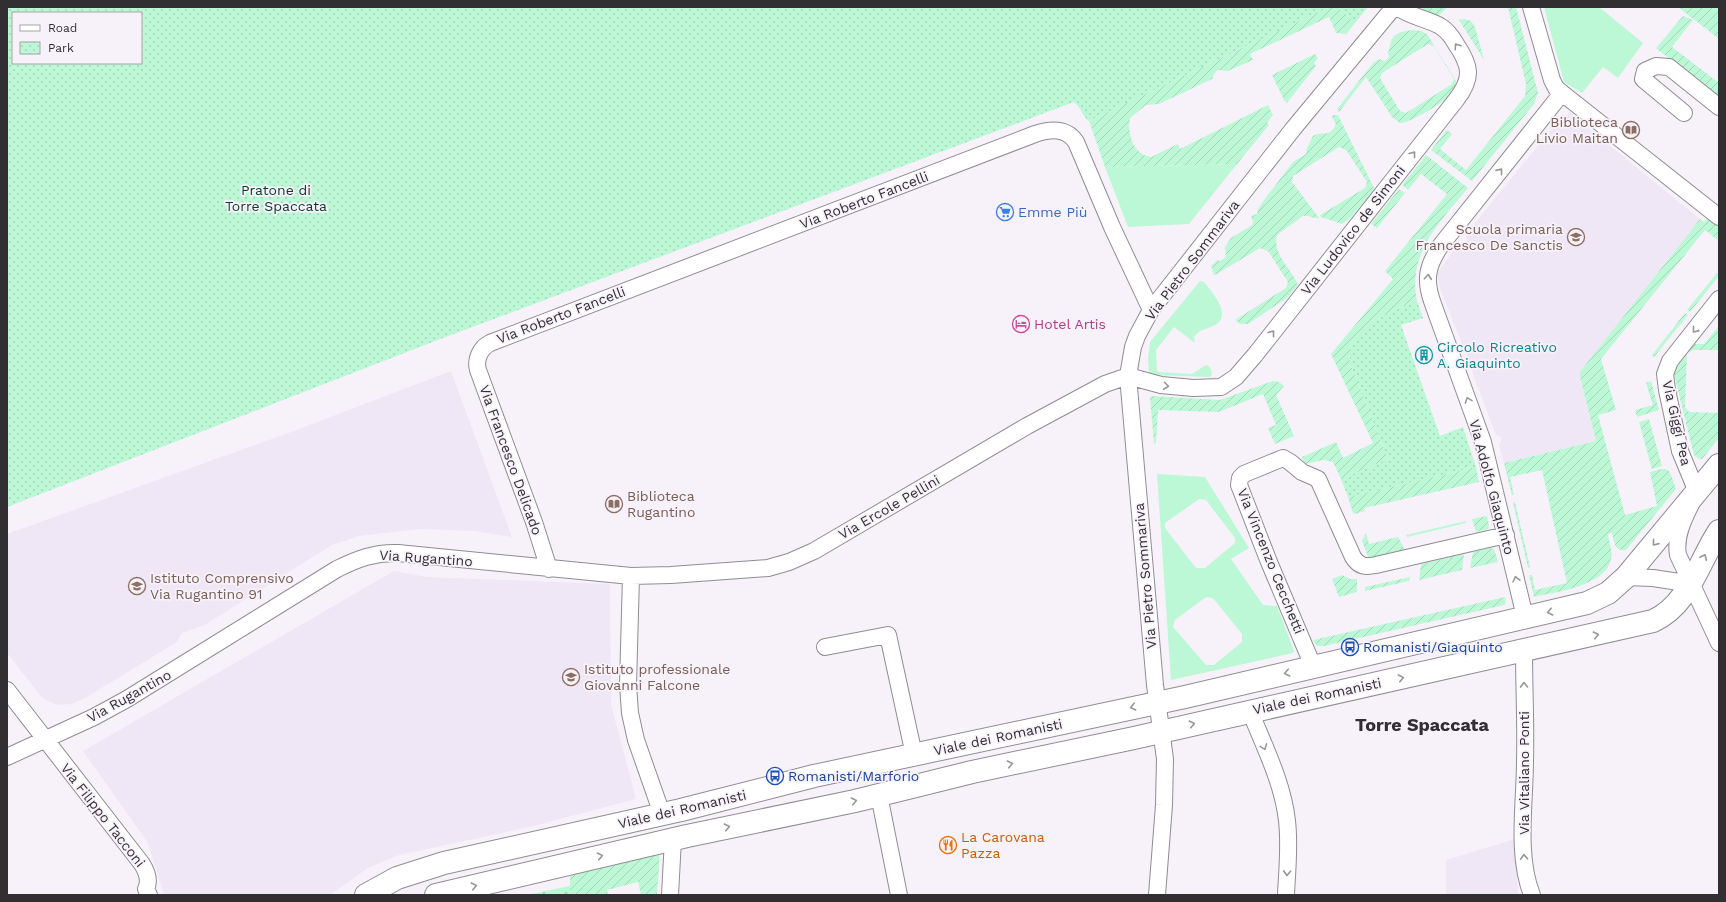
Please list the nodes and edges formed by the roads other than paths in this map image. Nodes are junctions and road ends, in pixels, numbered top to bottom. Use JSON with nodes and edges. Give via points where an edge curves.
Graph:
{"nodes":[{"id":1,"x":1394,"y":7,"type":"edge"},
{"id":2,"x":1397,"y":7,"type":"edge"},
{"id":3,"x":1531,"y":7,"type":"edge"},
{"id":4,"x":1562,"y":92,"type":"junction"},
{"id":5,"x":1719,"y":107,"type":"edge"},
{"id":6,"x":1684,"y":113,"type":"dead end"},
{"id":7,"x":1715,"y":214,"type":"edge"},
{"id":8,"x":1719,"y":299,"type":"edge"},
{"id":9,"x":1151,"y":310,"type":"junction"},
{"id":10,"x":481,"y":352,"type":"joint"},
{"id":11,"x":1128,"y":376,"type":"junction"},
{"id":12,"x":1719,"y":465,"type":"edge"},
{"id":13,"x":1697,"y":492,"type":"junction"},
{"id":14,"x":1719,"y":531,"type":"edge"},
{"id":15,"x":1506,"y":535,"type":"junction"},
{"id":16,"x":549,"y":569,"type":"junction"},
{"id":17,"x":631,"y":576,"type":"junction"},
{"id":18,"x":1626,"y":577,"type":"junction"},
{"id":19,"x":1692,"y":584,"type":"junction"},
{"id":20,"x":1525,"y":617,"type":"junction"},
{"id":21,"x":1719,"y":643,"type":"edge"},
{"id":22,"x":825,"y":647,"type":"dead end"},
{"id":23,"x":1524,"y":651,"type":"junction"},
{"id":24,"x":1313,"y":666,"type":"junction"},
{"id":25,"x":7,"y":690,"type":"edge"},
{"id":26,"x":1157,"y":702,"type":"junction"},
{"id":27,"x":1250,"y":711,"type":"junction"},
{"id":28,"x":1162,"y":732,"type":"junction"},
{"id":29,"x":44,"y":740,"type":"junction"},
{"id":30,"x":914,"y":755,"type":"junction"},
{"id":31,"x":7,"y":757,"type":"edge"},
{"id":32,"x":879,"y":795,"type":"junction"},
{"id":33,"x":662,"y":814,"type":"junction"},
{"id":34,"x":673,"y":839,"type":"junction"},
{"id":35,"x":145,"y":893,"type":"edge"},
{"id":36,"x":366,"y":895,"type":"edge"},
{"id":37,"x":436,"y":895,"type":"edge"},
{"id":38,"x":670,"y":895,"type":"edge"},
{"id":39,"x":899,"y":895,"type":"edge"},
{"id":40,"x":1157,"y":895,"type":"edge"},
{"id":41,"x":1286,"y":895,"type":"edge"},
{"id":42,"x":1532,"y":895,"type":"edge"}],
"edges":[{"from":1,"to":9,"type":"street","name":"Via Pietro Sommariva","via":[[1293,129]]},
{"from":11,"to":2,"type":"street","name":"Via Ludovico de Simoni","one_way":true,"via":[[1154,384],[1193,388],[1221,387],[1232,380],[1461,93],[1469,76],[1467,63],[1448,32]]},
{"from":3,"to":4,"type":"street","via":[[1552,80],[1556,88]]},
{"from":4,"to":7,"type":"street"},
{"from":15,"to":4,"type":"street","name":"Via Adolfo Giaquinto","one_way":true,"via":[[1483,442],[1432,304],[1428,277],[1434,256],[1448,235]]},
{"from":5,"to":6,"type":"street","via":[[1670,67],[1656,66],[1645,71],[1643,79]]},
{"from":8,"to":13,"type":"street","name":"Via Giggi Pea","one_way":true,"via":[[1670,361],[1665,374],[1680,451]]},
{"from":9,"to":10,"type":"street","name":"Via Roberto Fancelli","via":[[1076,142],[1067,133],[1051,130],[500,339],[487,345]]},
{"from":9,"to":11,"type":"street","name":"Via Pietro Sommariva","via":[[1135,341]]},
{"from":10,"to":16,"type":"street","name":"Via Francesco Delicado","via":[[477,363],[478,370]]},
{"from":11,"to":17,"type":"street","name":"Via Ercole Pellini","via":[[1078,398],[796,559],[762,568]]},
{"from":11,"to":26,"type":"street","name":"Via Pietro Sommariva"},
{"from":12,"to":13,"type":"street","name":"Viale dei Romanisti"},
{"from":13,"to":18,"type":"street","name":"Viale dei Romanisti","one_way":true},
{"from":13,"to":19,"type":"street","name":"Viale dei Romanisti","via":[[1676,545],[1679,559]]},
{"from":19,"to":14,"type":"street","name":"Viale dei Romanisti","one_way":true,"via":[[1707,550]]},
{"from":20,"to":15,"type":"street","name":"Via Adolfo Giaquinto","one_way":true},
{"from":15,"to":24,"type":"street","name":"Via Vincenzo Cecchetti","via":[[1363,566],[1353,557],[1322,483],[1318,479],[1302,472],[1283,458],[1244,474],[1239,485]]},
{"from":16,"to":17,"type":"street","name":"Via Rugantino"},
{"from":16,"to":29,"type":"street","name":"Via Rugantino","via":[[398,553],[366,556],[337,569],[122,702]]},
{"from":17,"to":33,"type":"street","via":[[628,685],[630,713],[636,740]]},
{"from":18,"to":19,"type":"street"},
{"from":18,"to":20,"type":"street","name":"Viale dei Romanisti","one_way":true,"via":[[1608,593],[1592,601]]},
{"from":19,"to":21,"type":"street"},
{"from":23,"to":19,"type":"street","name":"Viale dei Romanisti","one_way":true,"via":[[1654,621],[1673,607]]},
{"from":20,"to":24,"type":"street","name":"Viale dei Romanisti"},
{"from":22,"to":30,"type":"street","via":[[888,635]]},
{"from":27,"to":23,"type":"street","name":"Viale dei Romanisti","one_way":true},
{"from":42,"to":23,"type":"street","name":"Via Vitaliano Ponti","one_way":true,"via":[[1524,865],[1523,845]]},
{"from":24,"to":26,"type":"street","name":"Viale dei Romanisti","one_way":true},
{"from":25,"to":29,"type":"street","name":"Via Filippo Tacconi"},
{"from":26,"to":28,"type":"street","name":"Via Pietro Sommariva"},
{"from":26,"to":30,"type":"street","name":"Viale dei Romanisti","one_way":true},
{"from":28,"to":27,"type":"street","name":"Viale dei Romanisti","one_way":true},
{"from":27,"to":41,"type":"street","one_way":true,"via":[[1279,784],[1286,812]]},
{"from":32,"to":28,"type":"street","name":"Viale dei Romanisti","one_way":true,"via":[[972,772]]},
{"from":28,"to":40,"type":"street","name":"Via Pietro Sommariva","via":[[1165,759],[1164,805]]},
{"from":29,"to":31,"type":"street","name":"Via Rugantino"},
{"from":29,"to":35,"type":"street","name":"Via Filippo Tacconi","via":[[142,864],[147,875],[148,886]]},
{"from":30,"to":33,"type":"street","name":"Viale dei Romanisti"},
{"from":34,"to":32,"type":"street","name":"Viale dei Romanisti","one_way":true},
{"from":32,"to":39,"type":"street"},
{"from":33,"to":36,"type":"street","name":"Viale dei Romanisti","via":[[430,866],[397,878]]},
{"from":37,"to":34,"type":"street","name":"Viale dei Romanisti","one_way":true},
{"from":34,"to":38,"type":"street"}]}
